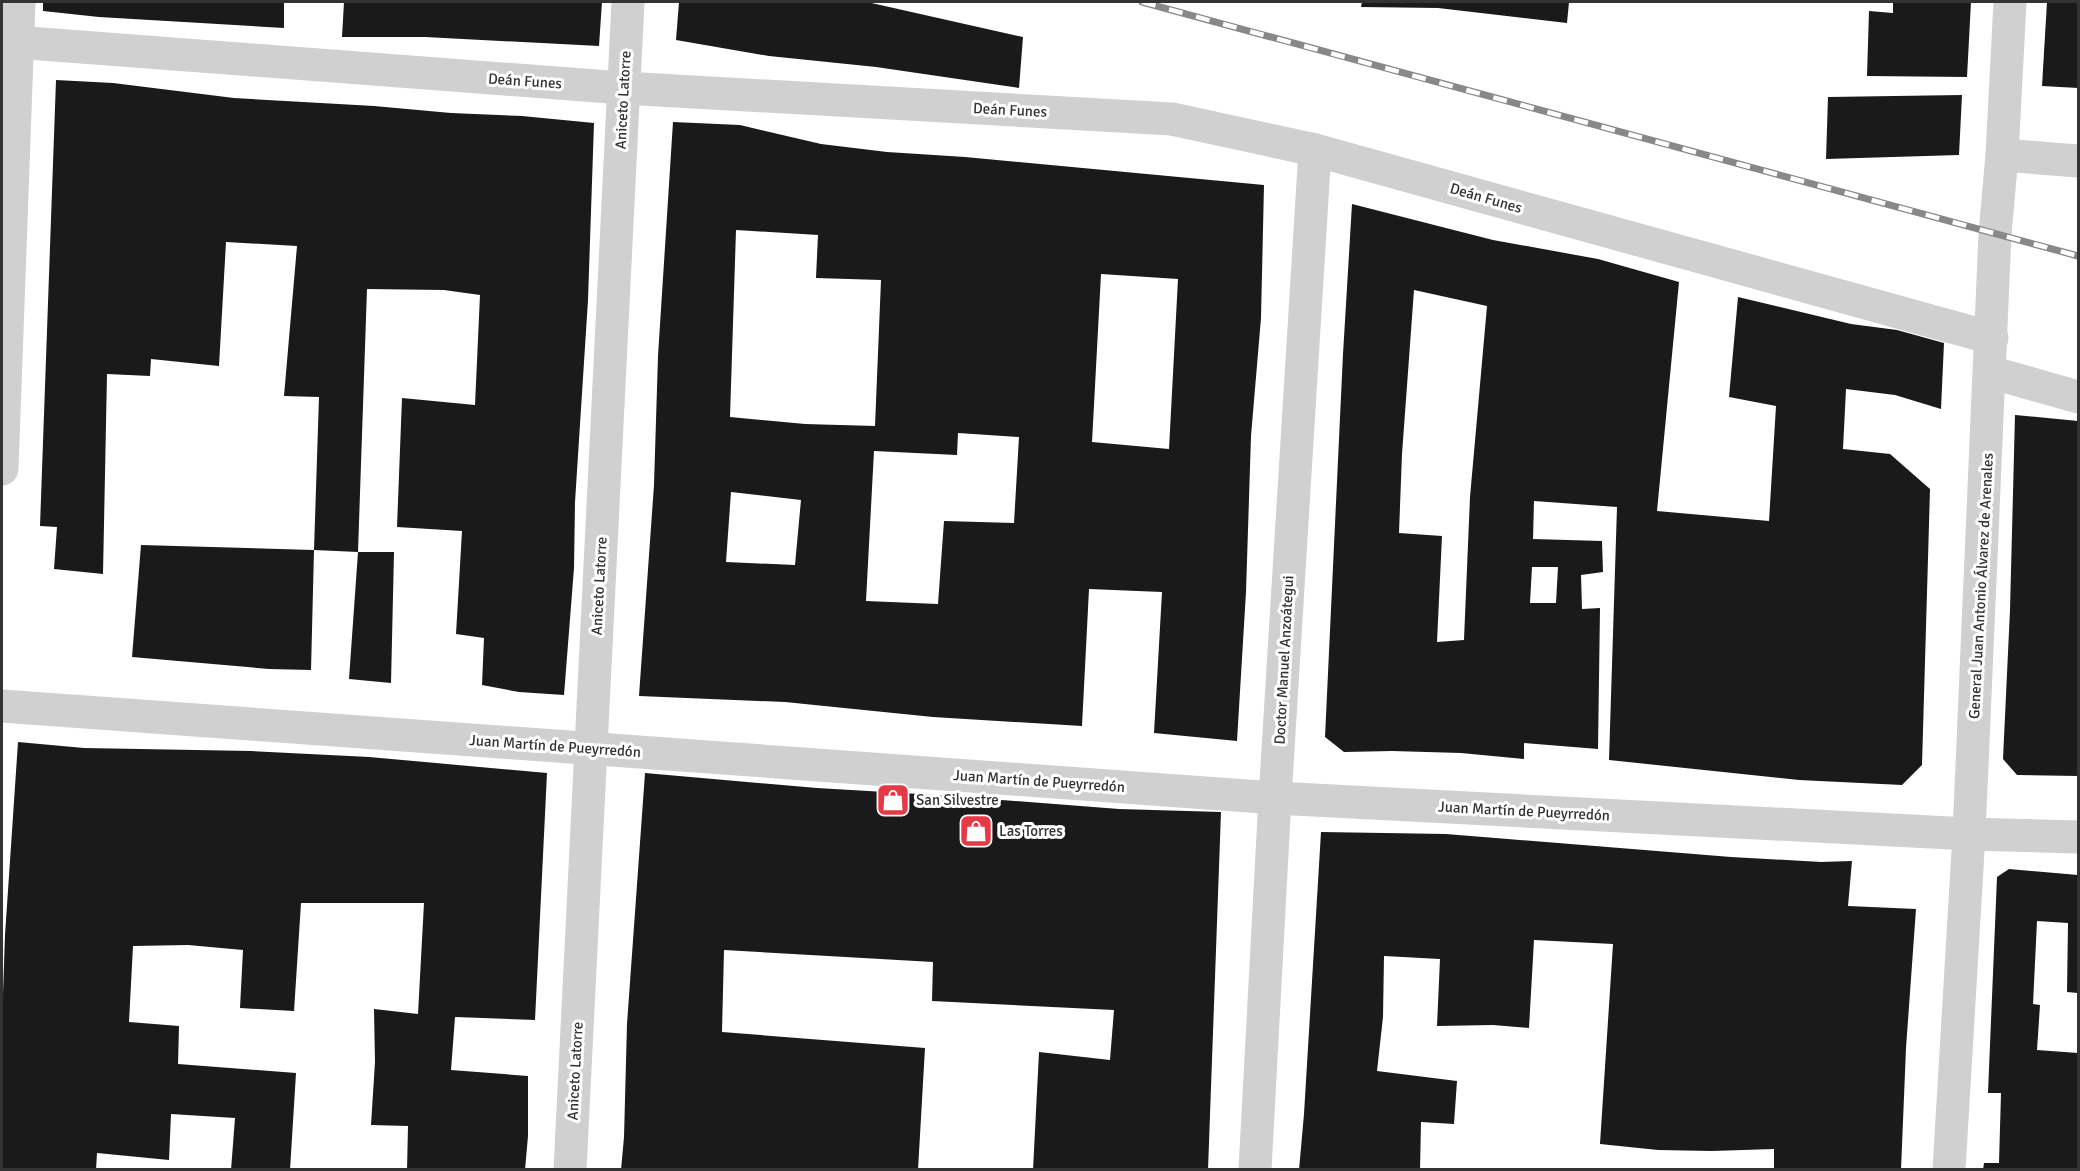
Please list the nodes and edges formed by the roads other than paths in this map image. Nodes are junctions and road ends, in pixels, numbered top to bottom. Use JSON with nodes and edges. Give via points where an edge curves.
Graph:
{"nodes":[{"id":1,"x":19,"y":2,"type":"edge"},
{"id":2,"x":628,"y":2,"type":"edge"},
{"id":3,"x":2010,"y":2,"type":"edge"},
{"id":4,"x":10,"y":42,"type":"edge"},
{"id":5,"x":623,"y":88,"type":"junction"},
{"id":6,"x":1315,"y":150,"type":"junction"},
{"id":7,"x":2002,"y":155,"type":"junction"},
{"id":8,"x":2079,"y":160,"type":"edge"},
{"id":9,"x":1992,"y":338,"type":"junction"},
{"id":10,"x":1990,"y":372,"type":"junction"},
{"id":11,"x":2079,"y":397,"type":"edge"},
{"id":12,"x":2,"y":469,"type":"edge"},
{"id":13,"x":2,"y":706,"type":"edge"},
{"id":14,"x":591,"y":748,"type":"junction"},
{"id":15,"x":1275,"y":798,"type":"junction"},
{"id":16,"x":1970,"y":834,"type":"junction"},
{"id":17,"x":2079,"y":837,"type":"edge"},
{"id":18,"x":570,"y":1170,"type":"edge"},
{"id":19,"x":1255,"y":1170,"type":"edge"},
{"id":20,"x":1948,"y":1170,"type":"edge"}],
"edges":[{"from":1,"to":4,"type":"street"},
{"from":2,"to":5,"type":"street","name":"Aniceto Latorre"},
{"from":3,"to":7,"type":"street","name":"General Juan Antonio Álvarez de Arenales"},
{"from":4,"to":5,"type":"street","name":"Deán Funes"},
{"from":4,"to":12,"type":"street"},
{"from":5,"to":6,"type":"street","name":"Deán Funes","via":[[1172,119]]},
{"from":5,"to":14,"type":"street","name":"Aniceto Latorre"},
{"from":6,"to":9,"type":"street","name":"Deán Funes"},
{"from":6,"to":15,"type":"street","name":"Doctor Manuel Anzoátegui"},
{"from":7,"to":8,"type":"street"},
{"from":7,"to":9,"type":"street","name":"General Juan Antonio Álvarez de Arenales"},
{"from":9,"to":10,"type":"street","name":"General Juan Antonio Álvarez de Arenales"},
{"from":10,"to":11,"type":"street"},
{"from":10,"to":16,"type":"street","name":"General Juan Antonio Álvarez de Arenales"},
{"from":13,"to":14,"type":"street","name":"Juan Martín de Pueyrredón"},
{"from":14,"to":15,"type":"street","name":"Juan Martín de Pueyrredón"},
{"from":14,"to":18,"type":"street","name":"Aniceto Latorre"},
{"from":15,"to":16,"type":"street","name":"Juan Martín de Pueyrredón"},
{"from":15,"to":19,"type":"street","name":"Doctor Manuel Anzoátegui"},
{"from":16,"to":17,"type":"street","name":"Juan Martín de Pueyrredón"},
{"from":16,"to":20,"type":"street","name":"General Juan Antonio Álvarez de Arenales"}]}
